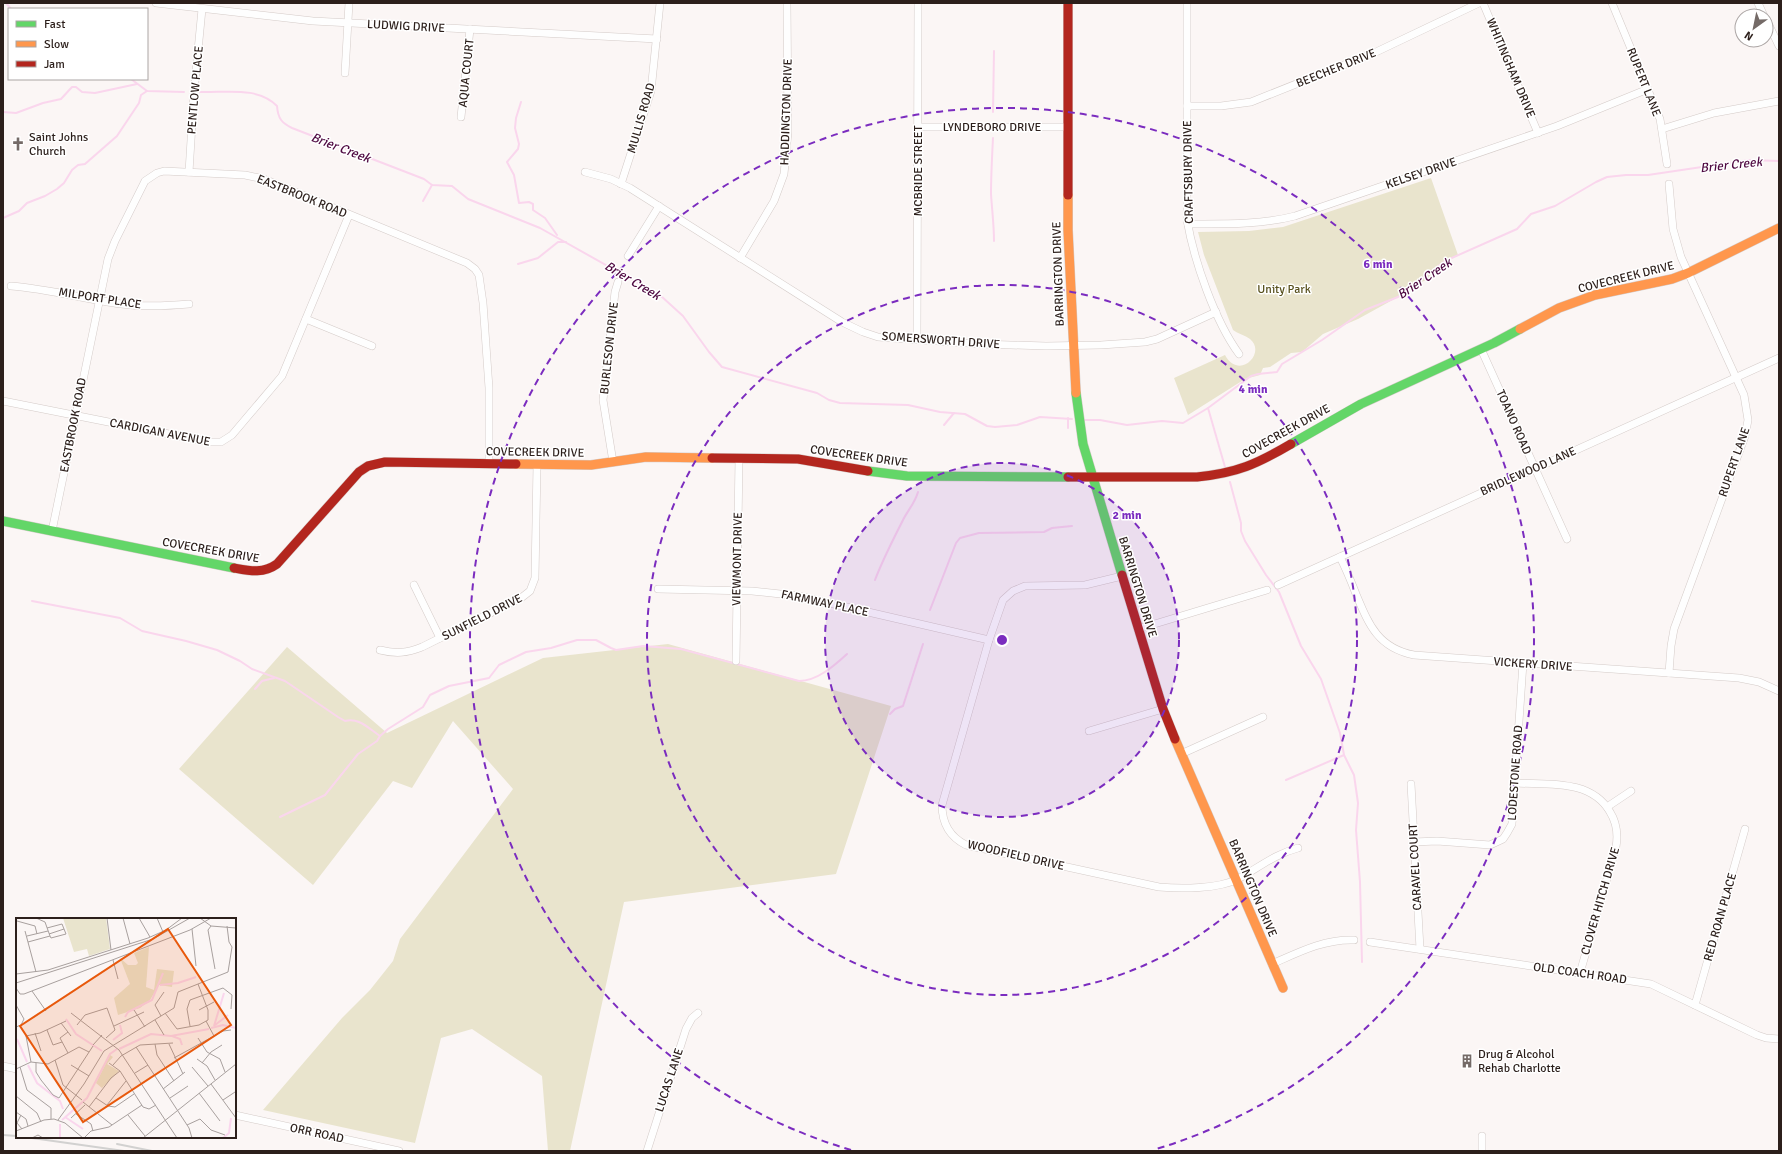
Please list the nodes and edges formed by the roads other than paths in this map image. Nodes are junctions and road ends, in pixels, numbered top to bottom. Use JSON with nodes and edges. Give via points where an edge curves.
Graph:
{"nodes":[{"id":1,"x":156,"y":3,"type":"edge"},
{"id":2,"x":349,"y":3,"type":"edge"},
{"id":3,"x":660,"y":3,"type":"edge"},
{"id":4,"x":788,"y":3,"type":"edge"},
{"id":5,"x":918,"y":3,"type":"edge"},
{"id":6,"x":1068,"y":3,"type":"edge"},
{"id":7,"x":1187,"y":3,"type":"edge"},
{"id":8,"x":1478,"y":3,"type":"edge"},
{"id":9,"x":1483,"y":3,"type":"edge"},
{"id":10,"x":1612,"y":3,"type":"edge"},
{"id":11,"x":202,"y":9,"type":"junction"},
{"id":12,"x":348,"y":23,"type":"junction"},
{"id":13,"x":470,"y":29,"type":"junction"},
{"id":14,"x":1774,"y":36,"type":"edge"},
{"id":15,"x":657,"y":39,"type":"junction"},
{"id":16,"x":1779,"y":46,"type":"edge"},
{"id":17,"x":345,"y":73,"type":"dead end"},
{"id":18,"x":1648,"y":89,"type":"junction"},
{"id":19,"x":1779,"y":101,"type":"edge"},
{"id":20,"x":1187,"y":106,"type":"junction"},
{"id":21,"x":461,"y":117,"type":"dead end"},
{"id":22,"x":918,"y":127,"type":"junction"},
{"id":23,"x":1067,"y":127,"type":"junction"},
{"id":24,"x":1662,"y":129,"type":"junction"},
{"id":25,"x":1538,"y":133,"type":"junction"},
{"id":26,"x":1667,"y":164,"type":"dead end"},
{"id":27,"x":189,"y":172,"type":"junction"},
{"id":28,"x":585,"y":172,"type":"dead end"},
{"id":29,"x":621,"y":184,"type":"junction"},
{"id":30,"x":1669,"y":184,"type":"dead end"},
{"id":31,"x":659,"y":206,"type":"junction"},
{"id":32,"x":349,"y":215,"type":"junction"},
{"id":33,"x":1188,"y":224,"type":"junction"},
{"id":34,"x":1779,"y":228,"type":"edge"},
{"id":35,"x":628,"y":256,"type":"dead end"},
{"id":36,"x":740,"y":258,"type":"junction"},
{"id":37,"x":1688,"y":273,"type":"junction"},
{"id":38,"x":618,"y":282,"type":"dead end"},
{"id":39,"x":11,"y":286,"type":"dead end"},
{"id":40,"x":99,"y":300,"type":"junction"},
{"id":41,"x":190,"y":304,"type":"dead end"},
{"id":42,"x":1216,"y":312,"type":"junction"},
{"id":43,"x":306,"y":319,"type":"junction"},
{"id":44,"x":917,"y":340,"type":"junction"},
{"id":45,"x":372,"y":346,"type":"dead end"},
{"id":46,"x":1073,"y":346,"type":"junction"},
{"id":47,"x":1481,"y":349,"type":"junction"},
{"id":48,"x":1239,"y":354,"type":"dead end"},
{"id":49,"x":1779,"y":358,"type":"edge"},
{"id":50,"x":1736,"y":378,"type":"junction"},
{"id":51,"x":3,"y":401,"type":"edge"},
{"id":52,"x":76,"y":415,"type":"junction"},
{"id":53,"x":739,"y":458,"type":"junction"},
{"id":54,"x":613,"y":462,"type":"junction"},
{"id":55,"x":489,"y":464,"type":"junction"},
{"id":56,"x":537,"y":464,"type":"junction"},
{"id":57,"x":1535,"y":468,"type":"junction"},
{"id":58,"x":1092,"y":477,"type":"junction"},
{"id":59,"x":3,"y":521,"type":"edge"},
{"id":60,"x":52,"y":531,"type":"junction"},
{"id":61,"x":1567,"y":539,"type":"dead end"},
{"id":62,"x":1340,"y":557,"type":"junction"},
{"id":63,"x":1122,"y":576,"type":"junction"},
{"id":64,"x":414,"y":585,"type":"dead end"},
{"id":65,"x":1278,"y":585,"type":"dead end"},
{"id":66,"x":658,"y":589,"type":"dead end"},
{"id":67,"x":1267,"y":590,"type":"dead end"},
{"id":68,"x":737,"y":591,"type":"junction"},
{"id":69,"x":1138,"y":629,"type":"junction"},
{"id":70,"x":440,"y":638,"type":"junction"},
{"id":71,"x":989,"y":640,"type":"junction"},
{"id":72,"x":380,"y":650,"type":"dead end"},
{"id":73,"x":736,"y":661,"type":"dead end"},
{"id":74,"x":1523,"y":663,"type":"junction"},
{"id":75,"x":1669,"y":673,"type":"junction"},
{"id":76,"x":1779,"y":691,"type":"edge"},
{"id":77,"x":1163,"y":708,"type":"junction"},
{"id":78,"x":1263,"y":717,"type":"dead end"},
{"id":79,"x":1089,"y":731,"type":"dead end"},
{"id":80,"x":1181,"y":754,"type":"junction"},
{"id":81,"x":1516,"y":783,"type":"junction"},
{"id":82,"x":1411,"y":784,"type":"dead end"},
{"id":83,"x":1631,"y":791,"type":"dead end"},
{"id":84,"x":1607,"y":807,"type":"junction"},
{"id":85,"x":1745,"y":829,"type":"dead end"},
{"id":86,"x":1414,"y":842,"type":"junction"},
{"id":87,"x":1298,"y":848,"type":"dead end"},
{"id":88,"x":1236,"y":880,"type":"junction"},
{"id":89,"x":1354,"y":940,"type":"dead end"},
{"id":90,"x":1370,"y":942,"type":"dead end"},
{"id":91,"x":1420,"y":949,"type":"junction"},
{"id":92,"x":1272,"y":964,"type":"junction"},
{"id":93,"x":1580,"y":973,"type":"junction"},
{"id":94,"x":1283,"y":988,"type":"dead end"},
{"id":95,"x":1695,"y":1005,"type":"junction"},
{"id":96,"x":698,"y":1013,"type":"dead end"},
{"id":97,"x":1779,"y":1039,"type":"edge"},
{"id":98,"x":3,"y":1066,"type":"edge"},
{"id":99,"x":16,"y":1069,"type":"edge"},
{"id":100,"x":236,"y":1115,"type":"edge"},
{"id":101,"x":1482,"y":1136,"type":"dead end"},
{"id":102,"x":399,"y":1151,"type":"edge"},
{"id":103,"x":647,"y":1151,"type":"edge"},
{"id":104,"x":1482,"y":1151,"type":"edge"}],
"edges":[{"from":1,"to":11,"type":"street","name":"LUDWIG DRIVE"},
{"from":2,"to":12,"type":"street"},
{"from":3,"to":15,"type":"street","name":"MULLIS ROAD"},
{"from":4,"to":36,"type":"street","name":"HADDINGTON DRIVE","via":[[788,132],[784,174],[772,206]]},
{"from":5,"to":22,"type":"street","name":"MCBRIDE STREET"},
{"from":6,"to":23,"type":"street","name":"BARRINGTON DRIVE"},
{"from":7,"to":20,"type":"street","name":"CRAFTSBURY DRIVE"},
{"from":8,"to":20,"type":"street","name":"BEECHER DRIVE","via":[[1376,52],[1251,102],[1221,106]]},
{"from":9,"to":25,"type":"street","name":"WHITINGHAM DRIVE"},
{"from":10,"to":18,"type":"street","name":"RUPERT LANE"},
{"from":11,"to":12,"type":"street","name":"LUDWIG DRIVE"},
{"from":11,"to":27,"type":"street","name":"PENTLOW PLACE"},
{"from":12,"to":13,"type":"street","name":"LUDWIG DRIVE"},
{"from":12,"to":17,"type":"street"},
{"from":13,"to":15,"type":"street","name":"LUDWIG DRIVE"},
{"from":13,"to":21,"type":"street","name":"AQUA COURT"},
{"from":14,"to":16,"type":"street"},
{"from":15,"to":29,"type":"street","name":"MULLIS ROAD","via":[[651,91]]},
{"from":18,"to":24,"type":"street","name":"RUPERT LANE"},
{"from":18,"to":25,"type":"street","name":"KELSEY DRIVE"},
{"from":19,"to":24,"type":"street","via":[[1714,113]]},
{"from":20,"to":33,"type":"street","name":"CRAFTSBURY DRIVE"},
{"from":22,"to":23,"type":"street","name":"LYNDEBORO DRIVE"},
{"from":22,"to":44,"type":"street","name":"MCBRIDE STREET"},
{"from":23,"to":46,"type":"street","name":"BARRINGTON DRIVE"},
{"from":24,"to":26,"type":"street","name":"RUPERT LANE"},
{"from":25,"to":33,"type":"street","name":"KELSEY DRIVE","via":[[1281,220],[1248,224]]},
{"from":27,"to":32,"type":"street","name":"EASTBROOK ROAD","via":[[264,179]]},
{"from":27,"to":40,"type":"street","name":"EASTBROOK ROAD","via":[[164,171],[145,181],[108,259]]},
{"from":28,"to":29,"type":"street","name":"SOMERSWORTH DRIVE"},
{"from":29,"to":31,"type":"street","name":"SOMERSWORTH DRIVE"},
{"from":30,"to":37,"type":"street","name":"RUPERT LANE","via":[[1676,241]]},
{"from":31,"to":35,"type":"street"},
{"from":31,"to":36,"type":"street","name":"SOMERSWORTH DRIVE"},
{"from":32,"to":43,"type":"street","name":"CARDIGAN AVENUE"},
{"from":32,"to":55,"type":"street","name":"EASTBROOK ROAD","via":[[467,263],[479,275],[489,388]]},
{"from":33,"to":42,"type":"street","name":"CRAFTSBURY DRIVE","via":[[1196,259]]},
{"from":34,"to":37,"type":"street","name":"COVECREEK DRIVE"},
{"from":36,"to":44,"type":"street","name":"SOMERSWORTH DRIVE","via":[[849,326],[878,336]]},
{"from":37,"to":47,"type":"street","name":"COVECREEK DRIVE","via":[[1660,282],[1583,299],[1538,318]]},
{"from":37,"to":50,"type":"street","name":"RUPERT LANE"},
{"from":38,"to":54,"type":"street","name":"BURLESON DRIVE","via":[[603,400]]},
{"from":39,"to":40,"type":"street","name":"MILPORT PLACE"},
{"from":40,"to":41,"type":"street","name":"MILPORT PLACE","via":[[135,305]]},
{"from":40,"to":52,"type":"street","name":"EASTBROOK ROAD"},
{"from":42,"to":46,"type":"street","name":"SOMERSWORTH DRIVE","via":[[1145,342]]},
{"from":42,"to":48,"type":"street","name":"CRAFTSBURY DRIVE","via":[[1229,340]]},
{"from":43,"to":45,"type":"street"},
{"from":43,"to":52,"type":"street","name":"CARDIGAN AVENUE","via":[[282,376],[225,440],[209,442]]},
{"from":44,"to":46,"type":"street","name":"SOMERSWORTH DRIVE"},
{"from":46,"to":58,"type":"street","name":"BARRINGTON DRIVE","via":[[1077,408]]},
{"from":47,"to":57,"type":"street","name":"TOANO ROAD"},
{"from":47,"to":58,"type":"street","name":"COVECREEK DRIVE","via":[[1361,404],[1242,470],[1197,478]]},
{"from":49,"to":50,"type":"street","name":"BRIDLEWOOD LANE"},
{"from":50,"to":57,"type":"street","name":"BRIDLEWOOD LANE"},
{"from":50,"to":75,"type":"street","name":"RUPERT LANE","via":[[1746,403],[1747,428],[1674,629]]},
{"from":51,"to":52,"type":"street","name":"CARDIGAN AVENUE"},
{"from":52,"to":60,"type":"street","name":"EASTBROOK ROAD"},
{"from":53,"to":54,"type":"street","name":"COVECREEK DRIVE","via":[[646,457]]},
{"from":53,"to":58,"type":"street","name":"COVECREEK DRIVE","via":[[798,459],[907,476]]},
{"from":53,"to":68,"type":"street","name":"VIEWMONT DRIVE"},
{"from":54,"to":56,"type":"street","name":"COVECREEK DRIVE","via":[[591,465]]},
{"from":55,"to":56,"type":"street","name":"COVECREEK DRIVE"},
{"from":55,"to":60,"type":"street","name":"COVECREEK DRIVE","via":[[385,462],[368,466],[352,478],[278,564],[260,572]]},
{"from":56,"to":70,"type":"street","name":"SUNFIELD DRIVE","via":[[535,578],[530,591],[521,598]]},
{"from":57,"to":61,"type":"street","name":"TOANO ROAD"},
{"from":57,"to":62,"type":"street","name":"BRIDLEWOOD LANE"},
{"from":58,"to":63,"type":"street","name":"BARRINGTON DRIVE"},
{"from":59,"to":60,"type":"street","name":"COVECREEK DRIVE"},
{"from":62,"to":65,"type":"street","name":"BRIDLEWOOD LANE"},
{"from":62,"to":74,"type":"street","name":"VICKERY DRIVE","via":[[1370,625],[1380,638],[1394,649],[1414,655]]},
{"from":63,"to":69,"type":"street","name":"BARRINGTON DRIVE"},
{"from":63,"to":71,"type":"street","name":"WOODFIELD DRIVE","via":[[1085,586],[1026,586],[1017,589],[1009,594],[999,607]]},
{"from":64,"to":70,"type":"street"},
{"from":66,"to":68,"type":"street","name":"FARMWAY PLACE"},
{"from":67,"to":69,"type":"street"},
{"from":68,"to":71,"type":"street","name":"FARMWAY PLACE","via":[[799,596]]},
{"from":68,"to":73,"type":"street","name":"VIEWMONT DRIVE"},
{"from":69,"to":77,"type":"street","name":"BARRINGTON DRIVE"},
{"from":70,"to":72,"type":"street","name":"SUNFIELD DRIVE","via":[[406,652]]},
{"from":71,"to":88,"type":"street","name":"WOODFIELD DRIVE","via":[[942,805],[945,824],[957,840],[966,845],[1159,887],[1190,888]]},
{"from":74,"to":75,"type":"street","name":"VICKERY DRIVE"},
{"from":74,"to":81,"type":"street","name":"LODESTONE ROAD"},
{"from":75,"to":76,"type":"street","name":"VICKERY DRIVE","via":[[1739,678],[1759,682]]},
{"from":77,"to":79,"type":"street"},
{"from":77,"to":80,"type":"street","name":"BARRINGTON DRIVE"},
{"from":78,"to":80,"type":"street"},
{"from":80,"to":88,"type":"street","name":"BARRINGTON DRIVE"},
{"from":81,"to":84,"type":"street","name":"CLOVER HITCH DRIVE","via":[[1575,787],[1590,792]]},
{"from":81,"to":86,"type":"street","name":"LODESTONE ROAD","via":[[1512,824],[1508,834],[1497,843],[1483,845]]},
{"from":82,"to":86,"type":"street","name":"CARAVEL COURT"},
{"from":83,"to":84,"type":"street"},
{"from":84,"to":93,"type":"street","name":"CLOVER HITCH DRIVE","via":[[1616,826],[1616,847]]},
{"from":85,"to":95,"type":"street","name":"RED ROAN PLACE"},
{"from":86,"to":91,"type":"street","name":"CARAVEL COURT"},
{"from":87,"to":88,"type":"street","name":"WOODFIELD DRIVE","via":[[1279,854]]},
{"from":88,"to":92,"type":"street","name":"BARRINGTON DRIVE"},
{"from":89,"to":92,"type":"street","via":[[1324,942]]},
{"from":90,"to":91,"type":"street","name":"OLD COACH ROAD"},
{"from":91,"to":93,"type":"street","name":"OLD COACH ROAD"},
{"from":92,"to":94,"type":"street","name":"BARRINGTON DRIVE"},
{"from":93,"to":95,"type":"street","name":"OLD COACH ROAD","via":[[1650,984]]},
{"from":95,"to":97,"type":"street","name":"OLD COACH ROAD","via":[[1757,1035]]},
{"from":96,"to":103,"type":"street","name":"LUCAS LANE","via":[[686,1028]]},
{"from":98,"to":99,"type":"street"},
{"from":100,"to":102,"type":"street","name":"ORR ROAD"},
{"from":101,"to":104,"type":"street"}]}
